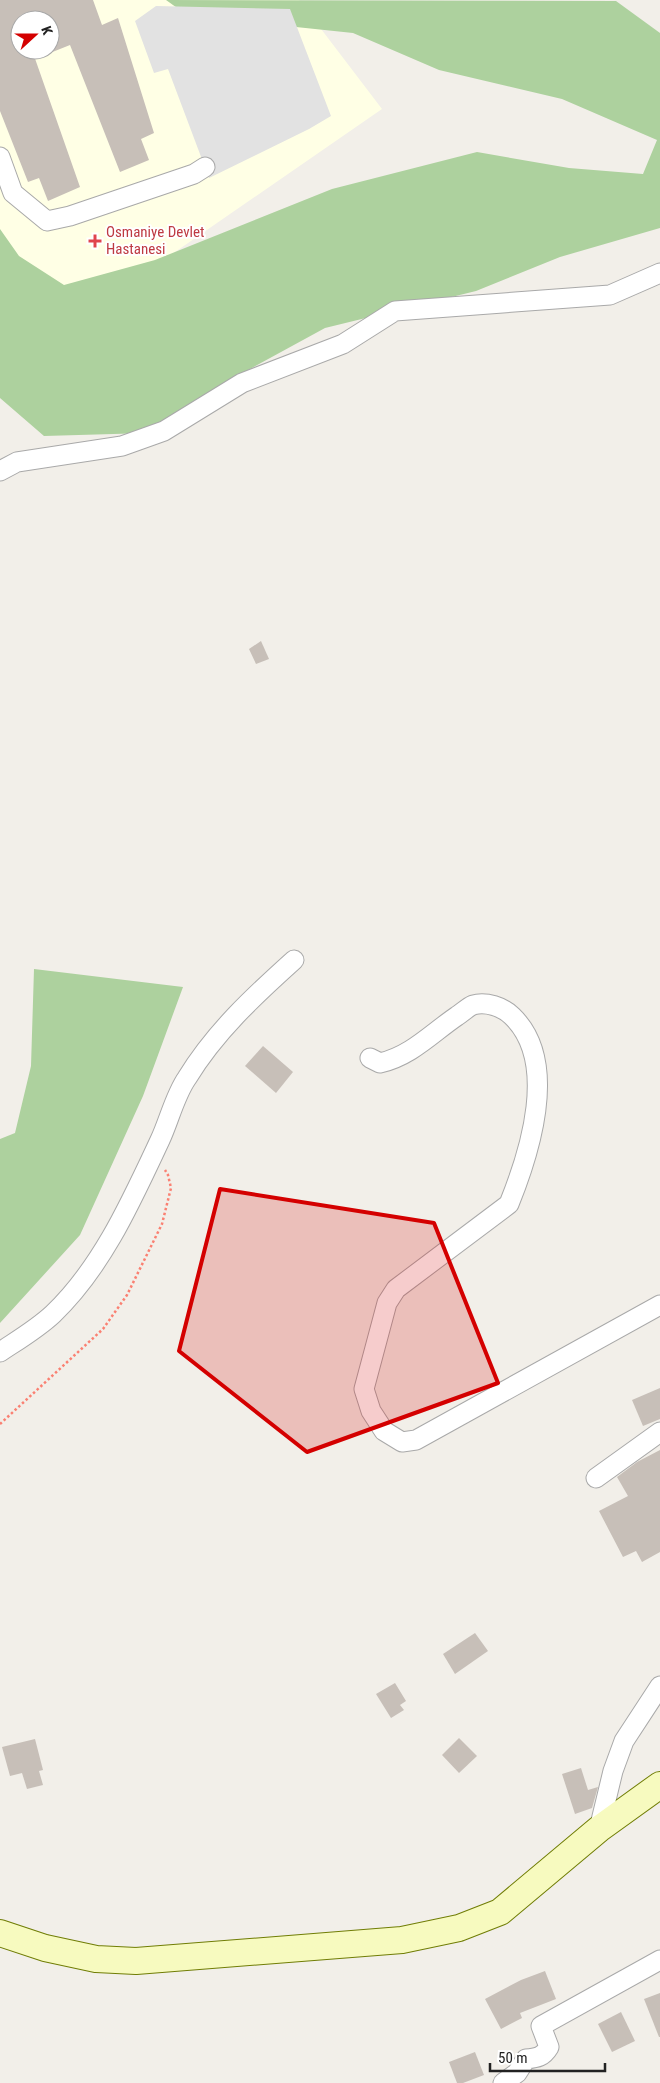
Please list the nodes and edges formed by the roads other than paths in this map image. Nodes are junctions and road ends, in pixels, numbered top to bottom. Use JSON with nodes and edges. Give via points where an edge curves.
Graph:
{"nodes":[{"id":1,"x":0,"y":157,"type":"edge"},
{"id":2,"x":205,"y":167,"type":"dead end"},
{"id":3,"x":660,"y":273,"type":"edge"},
{"id":4,"x":0,"y":471,"type":"edge"},
{"id":5,"x":294,"y":960,"type":"dead end"},
{"id":6,"x":370,"y":1058,"type":"dead end"},
{"id":7,"x":660,"y":1305,"type":"edge"},
{"id":8,"x":0,"y":1352,"type":"edge"},
{"id":9,"x":660,"y":1432,"type":"edge"},
{"id":10,"x":596,"y":1478,"type":"dead end"},
{"id":11,"x":660,"y":1686,"type":"edge"},
{"id":12,"x":660,"y":1785,"type":"edge"},
{"id":13,"x":599,"y":1829,"type":"junction"},
{"id":14,"x":0,"y":1933,"type":"edge"},
{"id":15,"x":660,"y":1960,"type":"edge"},
{"id":16,"x":503,"y":2083,"type":"edge"}],
"edges":[{"from":1,"to":2,"type":"street","via":[[12,192],[47,221],[185,177]]},
{"from":3,"to":4,"type":"street","via":[[610,295],[395,311],[343,344],[242,383],[164,431],[122,446],[17,462]]},
{"from":5,"to":8,"type":"street","via":[[243,1007],[185,1079],[153,1155],[102,1254],[53,1314]]},
{"from":6,"to":7,"type":"street","via":[[380,1063],[396,1059],[473,1005],[490,1004],[507,1011],[522,1025],[533,1051],[538,1075],[534,1119],[508,1204],[396,1289],[387,1303],[364,1389],[371,1411],[384,1431],[402,1442],[416,1440]]},
{"from":9,"to":10,"type":"street"},
{"from":11,"to":13,"type":"street","via":[[624,1741]]},
{"from":12,"to":13,"type":"street"},
{"from":13,"to":14,"type":"street","via":[[500,1912],[459,1928],[402,1940],[136,1961],[96,1959],[45,1948]]},
{"from":15,"to":16,"type":"street","via":[[541,2026],[549,2047],[544,2054],[526,2059],[517,2073]]}]}
